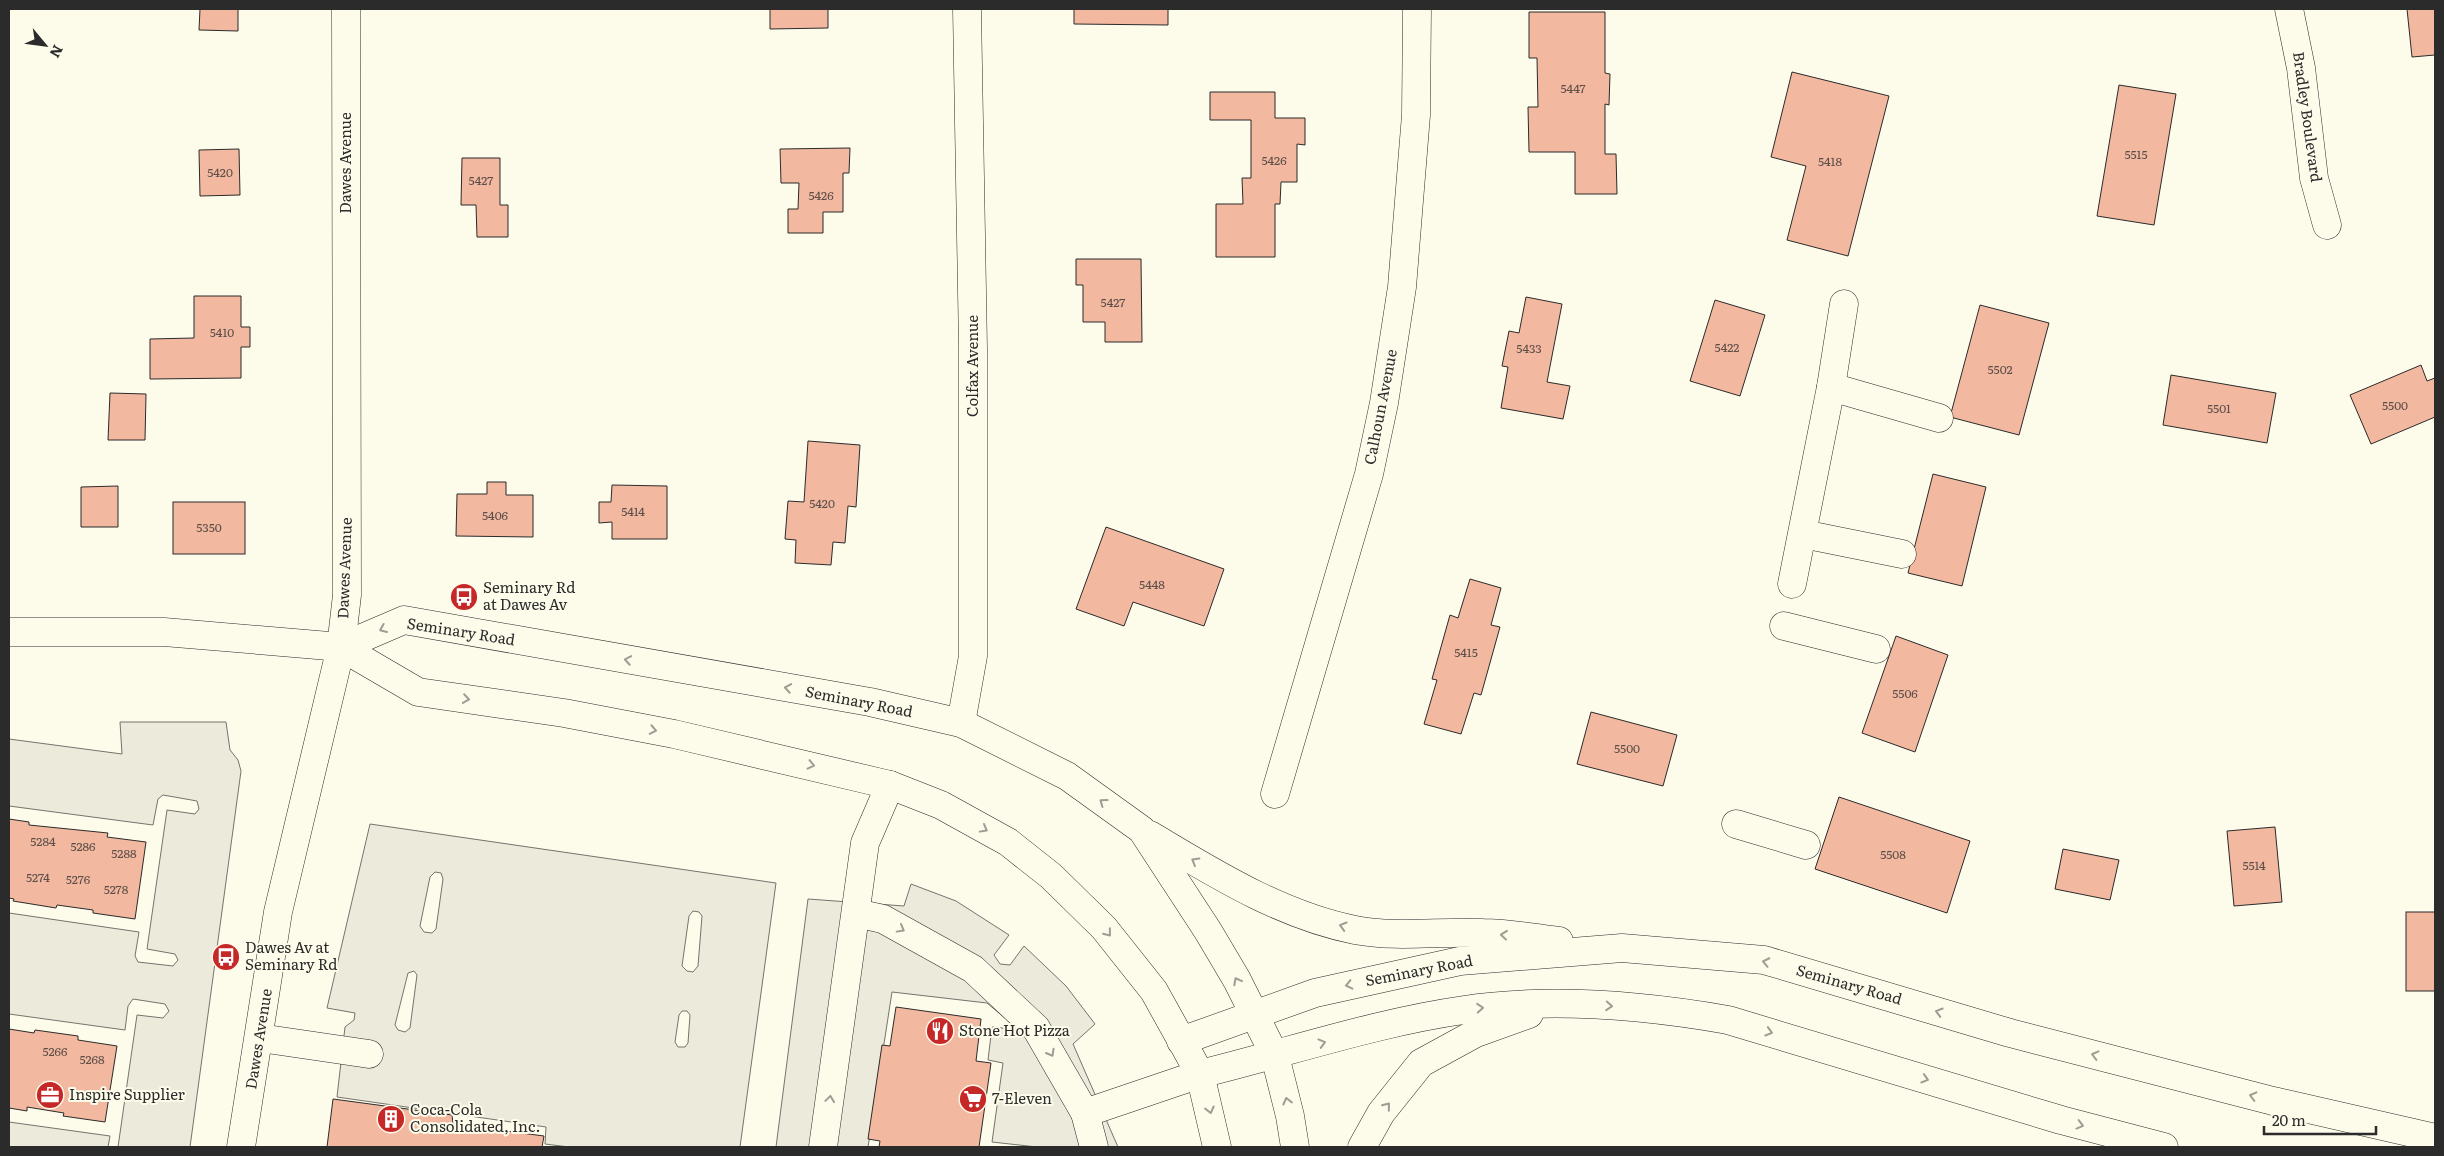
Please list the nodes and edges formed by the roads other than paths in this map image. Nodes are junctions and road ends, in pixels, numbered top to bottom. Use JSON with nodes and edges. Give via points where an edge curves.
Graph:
{"nodes":[{"id":1,"x":346,"y":9,"type":"edge"},
{"id":2,"x":968,"y":9,"type":"edge"},
{"id":3,"x":1417,"y":9,"type":"edge"},
{"id":4,"x":2289,"y":9,"type":"edge"},
{"id":5,"x":2327,"y":225,"type":"dead end"},
{"id":6,"x":1844,"y":304,"type":"dead end"},
{"id":7,"x":1831,"y":387,"type":"junction"},
{"id":8,"x":1939,"y":418,"type":"dead end"},
{"id":9,"x":1804,"y":534,"type":"junction"},
{"id":10,"x":1902,"y":554,"type":"dead end"},
{"id":11,"x":1792,"y":584,"type":"dead end"},
{"id":12,"x":1784,"y":626,"type":"dead end"},
{"id":13,"x":9,"y":632,"type":"edge"},
{"id":14,"x":341,"y":647,"type":"junction"},
{"id":15,"x":1876,"y":649,"type":"dead end"},
{"id":16,"x":961,"y":723,"type":"junction"},
{"id":17,"x":890,"y":785,"type":"junction"},
{"id":18,"x":1275,"y":794,"type":"dead end"},
{"id":19,"x":1736,"y":824,"type":"dead end"},
{"id":20,"x":1142,"y":830,"type":"junction"},
{"id":21,"x":1806,"y":844,"type":"dead end"},
{"id":22,"x":856,"y":913,"type":"junction"},
{"id":23,"x":1622,"y":948,"type":"junction"},
{"id":24,"x":1561,"y":1002,"type":"junction"},
{"id":25,"x":1254,"y":1014,"type":"junction"},
{"id":26,"x":260,"y":1038,"type":"junction"},
{"id":27,"x":1181,"y":1040,"type":"junction"},
{"id":28,"x":369,"y":1054,"type":"dead end"},
{"id":29,"x":1275,"y":1056,"type":"junction"},
{"id":30,"x":1200,"y":1074,"type":"junction"},
{"id":31,"x":1084,"y":1113,"type":"junction"},
{"id":32,"x":2435,"y":1138,"type":"edge"},
{"id":33,"x":2135,"y":1142,"type":"edge"},
{"id":34,"x":241,"y":1147,"type":"edge"},
{"id":35,"x":823,"y":1147,"type":"edge"},
{"id":36,"x":1094,"y":1147,"type":"edge"},
{"id":37,"x":1217,"y":1147,"type":"edge"},
{"id":38,"x":1295,"y":1147,"type":"edge"},
{"id":39,"x":1362,"y":1147,"type":"edge"},
{"id":40,"x":2164,"y":1147,"type":"edge"}],
"edges":[{"from":1,"to":14,"type":"main road","name":"Dawes Avenue","via":[[347,586]]},
{"from":2,"to":16,"type":"main road","name":"Colfax Avenue","via":[[973,656]]},
{"from":3,"to":18,"type":"main road","name":"Calhoun Avenue","via":[[1416,115],[1402,287],[1384,403],[1366,483]]},
{"from":4,"to":5,"type":"main road","name":"Bradley Boulevard","via":[[2301,68],[2314,178]]},
{"from":6,"to":7,"type":"main road"},
{"from":7,"to":8,"type":"main road"},
{"from":7,"to":9,"type":"main road"},
{"from":9,"to":10,"type":"main road"},
{"from":9,"to":11,"type":"main road"},
{"from":12,"to":15,"type":"main road"},
{"from":13,"to":14,"type":"main road","name":"Seminary Road","via":[[164,632]]},
{"from":16,"to":14,"type":"main road","name":"Seminary Road","one_way":true,"via":[[870,702],[404,620]]},
{"from":14,"to":17,"type":"main road","name":"Seminary Road","one_way":true,"via":[[418,692],[564,712],[674,734]]},
{"from":14,"to":26,"type":"main road","name":"Dawes Avenue","via":[[278,912]]},
{"from":20,"to":16,"type":"main road","name":"Seminary Road","one_way":true,"via":[[1067,776]]},
{"from":17,"to":22,"type":"main road","via":[[865,843]]},
{"from":17,"to":27,"type":"main road","name":"Seminary Road","one_way":true,"via":[[941,805],[1008,842],[1051,876],[1104,928],[1154,991]]},
{"from":19,"to":21,"type":"main road"},
{"from":23,"to":20,"type":"main road","one_way":true,"via":[[1484,933],[1386,934],[1354,930],[1298,914],[1228,881]]},
{"from":25,"to":20,"type":"main road","name":"Seminary Road","one_way":true,"via":[[1208,931]]},
{"from":22,"to":31,"type":"main road","one_way":true,"via":[[883,919],[974,969],[1036,1028]]},
{"from":35,"to":22,"type":"main road","one_way":true},
{"from":23,"to":25,"type":"main road","name":"Seminary Road","one_way":true,"via":[[1460,961],[1315,993]]},
{"from":32,"to":23,"type":"main road","name":"Seminary Road","one_way":true,"via":[[2273,1101],[2010,1033],[1764,960]]},
{"from":29,"to":24,"type":"main road","one_way":true,"via":[[1375,1029],[1465,1010]]},
{"from":24,"to":33,"type":"main road","one_way":true,"via":[[1677,1011],[1728,1020]]},
{"from":39,"to":24,"type":"main road","one_way":true,"via":[[1381,1113],[1421,1063],[1476,1033]]},
{"from":25,"to":27,"type":"main road","name":"Seminary Road"},
{"from":25,"to":29,"type":"main road","name":"Seminary Road"},
{"from":26,"to":28,"type":"main road"},
{"from":26,"to":34,"type":"main road","name":"Dawes Avenue"},
{"from":27,"to":30,"type":"main road","name":"Seminary Road"},
{"from":29,"to":30,"type":"main road"},
{"from":38,"to":29,"type":"main road","name":"Seminary Road","one_way":true},
{"from":30,"to":31,"type":"main road"},
{"from":30,"to":37,"type":"main road","name":"Seminary Road","one_way":true},
{"from":31,"to":36,"type":"main road"},
{"from":33,"to":40,"type":"main road"}]}
